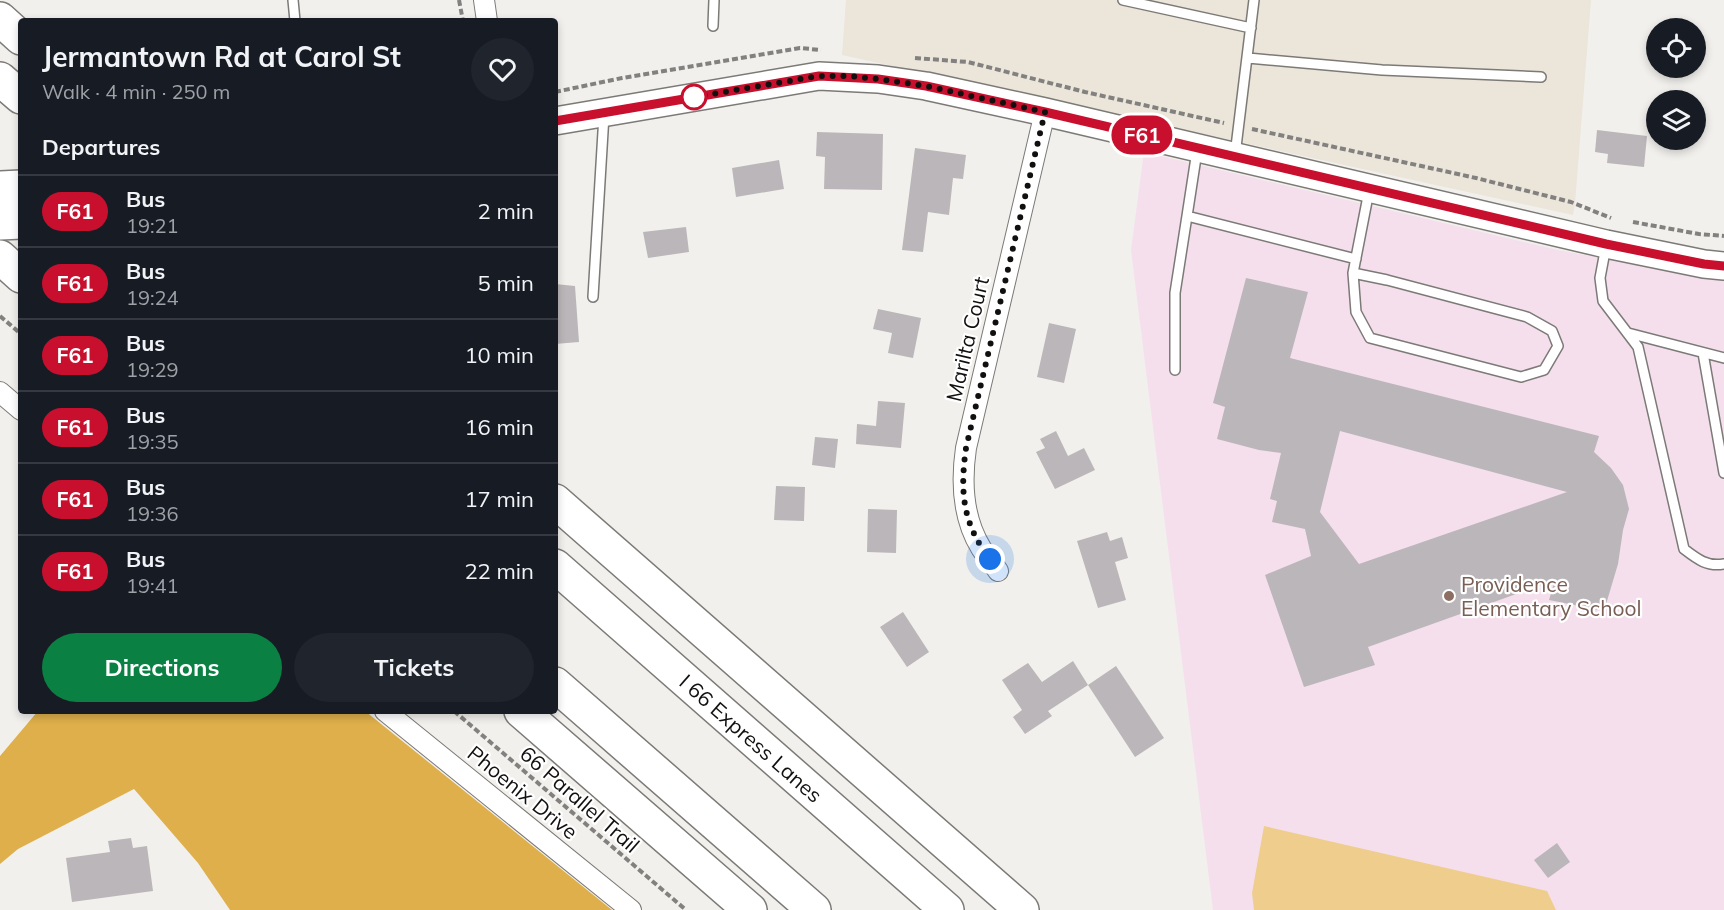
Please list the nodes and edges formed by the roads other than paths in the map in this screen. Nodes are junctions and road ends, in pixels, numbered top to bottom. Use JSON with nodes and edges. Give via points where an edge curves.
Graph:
{"nodes":[{"id":1,"x":293,"y":0,"type":"edge"},
{"id":2,"x":484,"y":0,"type":"edge"},
{"id":3,"x":714,"y":0,"type":"edge"},
{"id":4,"x":1123,"y":0,"type":"edge"},
{"id":5,"x":1254,"y":0,"type":"edge"},
{"id":6,"x":295,"y":18,"type":"edge"},
{"id":7,"x":487,"y":18,"type":"edge"},
{"id":8,"x":0,"y":20,"type":"edge"},
{"id":9,"x":713,"y":26,"type":"dead end"},
{"id":10,"x":1251,"y":28,"type":"junction"},
{"id":11,"x":18,"y":35,"type":"edge"},
{"id":12,"x":1248,"y":58,"type":"junction"},
{"id":13,"x":1540,"y":77,"type":"dead end"},
{"id":14,"x":0,"y":79,"type":"edge"},
{"id":15,"x":18,"y":94,"type":"edge"},
{"id":16,"x":1045,"y":112,"type":"junction"},
{"id":17,"x":604,"y":113,"type":"junction"},
{"id":18,"x":558,"y":121,"type":"edge"},
{"id":19,"x":1198,"y":149,"type":"junction"},
{"id":20,"x":1234,"y":157,"type":"junction"},
{"id":21,"x":18,"y":184,"type":"edge"},
{"id":22,"x":0,"y":185,"type":"edge"},
{"id":23,"x":1370,"y":189,"type":"junction"},
{"id":24,"x":0,"y":198,"type":"edge"},
{"id":25,"x":18,"y":213,"type":"edge"},
{"id":26,"x":1187,"y":216,"type":"junction"},
{"id":27,"x":18,"y":225,"type":"edge"},
{"id":28,"x":0,"y":226,"type":"edge"},
{"id":29,"x":1606,"y":244,"type":"junction"},
{"id":30,"x":0,"y":257,"type":"edge"},
{"id":31,"x":1356,"y":259,"type":"junction"},
{"id":32,"x":1724,"y":266,"type":"edge"},
{"id":33,"x":18,"y":273,"type":"edge"},
{"id":34,"x":1353,"y":273,"type":"junction"},
{"id":35,"x":593,"y":297,"type":"dead end"},
{"id":36,"x":1628,"y":333,"type":"junction"},
{"id":37,"x":1703,"y":353,"type":"junction"},
{"id":38,"x":1724,"y":358,"type":"edge"},
{"id":39,"x":1174,"y":370,"type":"dead end"},
{"id":40,"x":0,"y":393,"type":"edge"},
{"id":41,"x":18,"y":408,"type":"edge"},
{"id":42,"x":1724,"y":473,"type":"edge"},
{"id":43,"x":558,"y":504,"type":"edge"},
{"id":44,"x":1724,"y":564,"type":"edge"},
{"id":45,"x":558,"y":569,"type":"edge"},
{"id":46,"x":999,"y":571,"type":"dead end"},
{"id":47,"x":558,"y":687,"type":"edge"},
{"id":48,"x":389,"y":714,"type":"edge"},
{"id":49,"x":524,"y":714,"type":"edge"},
{"id":50,"x":631,"y":910,"type":"edge"},
{"id":51,"x":750,"y":910,"type":"edge"},
{"id":52,"x":814,"y":910,"type":"edge"},
{"id":53,"x":947,"y":910,"type":"edge"},
{"id":54,"x":1022,"y":910,"type":"edge"}],
"edges":[{"from":1,"to":6,"type":"lane"},
{"from":2,"to":7,"type":"street"},
{"from":3,"to":9,"type":"lane"},
{"from":4,"to":10,"type":"lane"},
{"from":5,"to":10,"type":"lane"},
{"from":8,"to":11,"type":"highway"},
{"from":10,"to":12,"type":"lane"},
{"from":12,"to":13,"type":"lane","via":[[1382,70]]},
{"from":12,"to":20,"type":"lane"},
{"from":14,"to":15,"type":"highway"},
{"from":16,"to":17,"type":"main road","via":[[926,86],[819,76]]},
{"from":16,"to":19,"type":"main road"},
{"from":16,"to":46,"type":"street","name":"Marilta Court","via":[[963,474],[967,515],[981,548]]},
{"from":17,"to":18,"type":"main road"},
{"from":17,"to":35,"type":"lane"},
{"from":19,"to":20,"type":"main road"},
{"from":19,"to":26,"type":"lane"},
{"from":20,"to":23,"type":"main road"},
{"from":21,"to":22,"type":"main road"},
{"from":23,"to":29,"type":"main road"},
{"from":23,"to":31,"type":"lane"},
{"from":24,"to":25,"type":"highway"},
{"from":26,"to":31,"type":"lane"},
{"from":26,"to":39,"type":"lane","via":[[1175,293]]},
{"from":27,"to":28,"type":"main road"},
{"from":29,"to":32,"type":"main road"},
{"from":29,"to":36,"type":"lane","via":[[1600,278],[1603,301]]},
{"from":30,"to":33,"type":"highway"},
{"from":31,"to":34,"type":"lane"},
{"from":34,"to":34,"type":"lane","via":[[1356,312],[1370,338],[1521,377],[1544,370],[1558,346],[1552,331],[1527,317]]},
{"from":36,"to":37,"type":"lane"},
{"from":36,"to":44,"type":"lane","via":[[1638,347],[1684,549],[1702,563]]},
{"from":37,"to":38,"type":"lane"},
{"from":37,"to":42,"type":"lane"},
{"from":40,"to":41,"type":"street"},
{"from":43,"to":54,"type":"highway"},
{"from":45,"to":53,"type":"highway","name":"I 66 Express Lanes"},
{"from":47,"to":52,"type":"highway"},
{"from":48,"to":50,"type":"street","name":"Phoenix Drive"},
{"from":49,"to":51,"type":"highway"}]}
